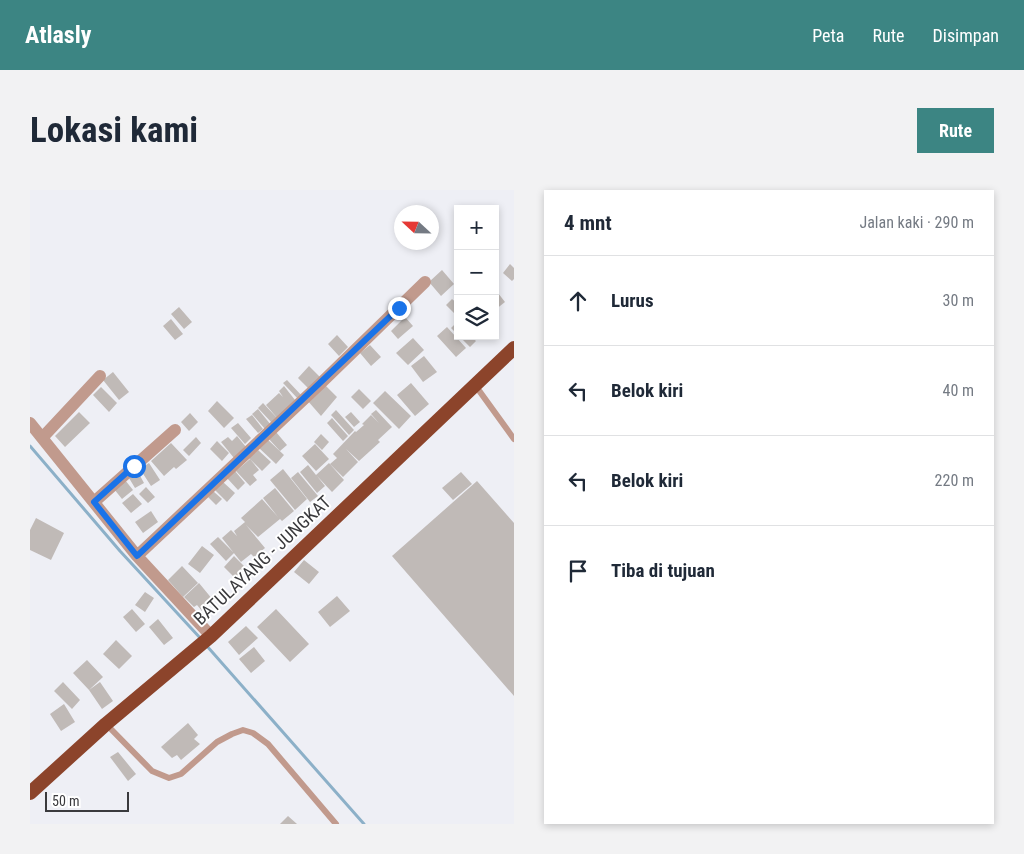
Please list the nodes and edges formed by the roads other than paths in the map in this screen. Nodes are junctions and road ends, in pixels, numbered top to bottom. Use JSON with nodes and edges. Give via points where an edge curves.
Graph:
{"nodes":[{"id":1,"x":425,"y":282,"type":"dead end"},
{"id":2,"x":514,"y":348,"type":"edge"},
{"id":3,"x":100,"y":376,"type":"dead end"},
{"id":4,"x":475,"y":385,"type":"junction"},
{"id":5,"x":30,"y":423,"type":"edge"},
{"id":6,"x":175,"y":430,"type":"dead end"},
{"id":7,"x":43,"y":437,"type":"junction"},
{"id":8,"x":514,"y":439,"type":"edge"},
{"id":9,"x":94,"y":502,"type":"junction"},
{"id":10,"x":137,"y":556,"type":"junction"},
{"id":11,"x":205,"y":640,"type":"junction"},
{"id":12,"x":106,"y":724,"type":"junction"},
{"id":13,"x":30,"y":793,"type":"edge"},
{"id":14,"x":336,"y":824,"type":"edge"}],
"edges":[{"from":1,"to":10,"type":"street"},
{"from":2,"to":4,"type":"highway","name":"BATULAYANG - JUNGKAT"},
{"from":3,"to":7,"type":"street"},
{"from":4,"to":8,"type":"lane"},
{"from":4,"to":11,"type":"highway","name":"BATULAYANG - JUNGKAT"},
{"from":5,"to":7,"type":"street"},
{"from":6,"to":9,"type":"street"},
{"from":7,"to":9,"type":"street"},
{"from":9,"to":10,"type":"street"},
{"from":10,"to":11,"type":"street"},
{"from":11,"to":12,"type":"highway","name":"BATULAYANG - JUNGKAT"},
{"from":12,"to":13,"type":"highway","name":"BATULAYANG - JUNGKAT"},
{"from":12,"to":14,"type":"lane","via":[[152,771],[169,778],[181,774],[217,742],[232,734],[243,730],[254,733],[268,744]]}]}
